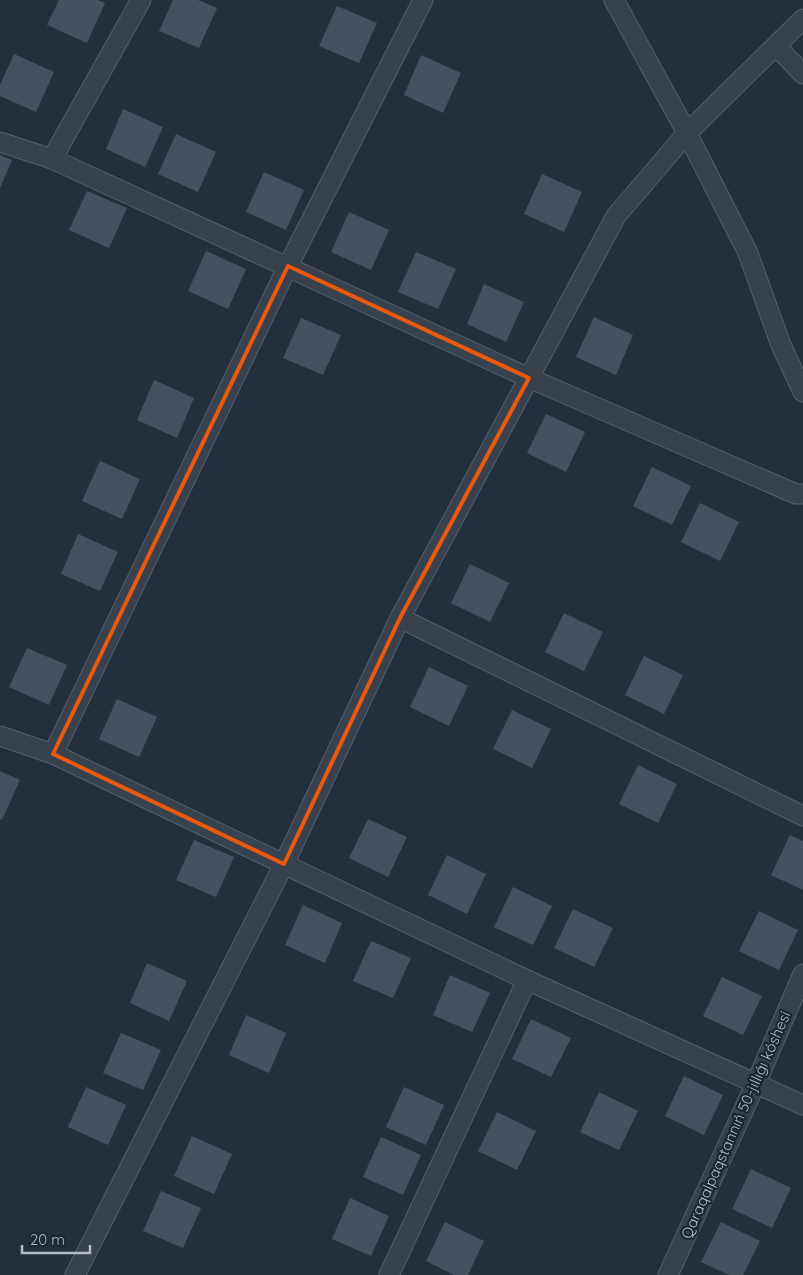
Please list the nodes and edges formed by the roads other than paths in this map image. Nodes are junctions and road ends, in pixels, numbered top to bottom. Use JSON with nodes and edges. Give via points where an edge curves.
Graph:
{"nodes":[{"id":1,"x":141,"y":0,"type":"edge"},
{"id":2,"x":423,"y":0,"type":"edge"},
{"id":3,"x":614,"y":0,"type":"edge"},
{"id":4,"x":803,"y":19,"type":"edge"},
{"id":5,"x":776,"y":46,"type":"junction"},
{"id":6,"x":803,"y":74,"type":"edge"},
{"id":7,"x":688,"y":133,"type":"junction"},
{"id":8,"x":0,"y":142,"type":"edge"},
{"id":9,"x":52,"y":159,"type":"junction"},
{"id":10,"x":288,"y":266,"type":"junction"},
{"id":11,"x":529,"y":378,"type":"junction"},
{"id":12,"x":803,"y":392,"type":"edge"},
{"id":13,"x":803,"y":494,"type":"edge"},
{"id":14,"x":400,"y":618,"type":"junction"},
{"id":15,"x":0,"y":736,"type":"edge"},
{"id":16,"x":52,"y":754,"type":"junction"},
{"id":17,"x":803,"y":816,"type":"edge"},
{"id":18,"x":284,"y":864,"type":"junction"},
{"id":19,"x":803,"y":974,"type":"edge"},
{"id":20,"x":527,"y":980,"type":"junction"},
{"id":21,"x":756,"y":1084,"type":"junction"},
{"id":22,"x":803,"y":1105,"type":"edge"},
{"id":23,"x":75,"y":1275,"type":"edge"},
{"id":24,"x":389,"y":1275,"type":"edge"},
{"id":25,"x":668,"y":1275,"type":"edge"}],
"edges":[{"from":1,"to":9,"type":"street"},
{"from":2,"to":10,"type":"street"},
{"from":3,"to":7,"type":"street"},
{"from":4,"to":5,"type":"street"},
{"from":5,"to":6,"type":"street"},
{"from":5,"to":7,"type":"street"},
{"from":7,"to":11,"type":"street","via":[[616,216]]},
{"from":7,"to":12,"type":"street","via":[[748,253],[781,345]]},
{"from":8,"to":9,"type":"street"},
{"from":9,"to":10,"type":"street"},
{"from":10,"to":11,"type":"street"},
{"from":10,"to":16,"type":"street"},
{"from":11,"to":13,"type":"street","via":[[796,494]]},
{"from":11,"to":14,"type":"street"},
{"from":14,"to":17,"type":"street"},
{"from":14,"to":18,"type":"street"},
{"from":15,"to":16,"type":"street"},
{"from":16,"to":18,"type":"street"},
{"from":18,"to":20,"type":"street"},
{"from":18,"to":23,"type":"street"},
{"from":19,"to":21,"type":"street","name":"Qaraqalpaqstannıń 50-jıllıǵı kóshesi"},
{"from":20,"to":21,"type":"street"},
{"from":20,"to":24,"type":"street"},
{"from":21,"to":22,"type":"street"},
{"from":21,"to":25,"type":"street","name":"Qaraqalpaqstannıń 50-jıllıǵı kóshesi"}]}
